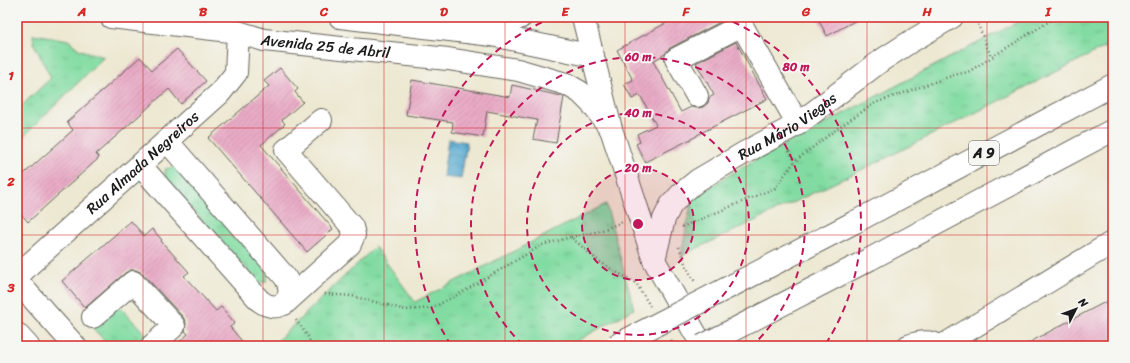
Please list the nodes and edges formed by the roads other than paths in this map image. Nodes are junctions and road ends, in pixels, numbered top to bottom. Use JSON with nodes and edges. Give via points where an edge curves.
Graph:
{"nodes":[{"id":1,"x":111,"y":17,"type":"edge"},
{"id":2,"x":340,"y":17,"type":"edge"},
{"id":3,"x":521,"y":17,"type":"edge"},
{"id":4,"x":583,"y":17,"type":"edge"},
{"id":5,"x":952,"y":17,"type":"edge"},
{"id":6,"x":740,"y":21,"type":"edge"},
{"id":7,"x":437,"y":29,"type":"junction"},
{"id":8,"x":238,"y":32,"type":"junction"},
{"id":9,"x":593,"y":56,"type":"junction"},
{"id":10,"x":518,"y":70,"type":"junction"},
{"id":11,"x":1113,"y":85,"type":"edge"},
{"id":12,"x":697,"y":96,"type":"dead end"},
{"id":13,"x":321,"y":120,"type":"dead end"},
{"id":14,"x":798,"y":124,"type":"junction"},
{"id":15,"x":611,"y":129,"type":"junction"},
{"id":16,"x":1113,"y":130,"type":"edge"},
{"id":17,"x":167,"y":141,"type":"junction"},
{"id":18,"x":140,"y":165,"type":"junction"},
{"id":19,"x":1113,"y":242,"type":"edge"},
{"id":20,"x":654,"y":260,"type":"junction"},
{"id":21,"x":17,"y":277,"type":"edge"},
{"id":22,"x":17,"y":281,"type":"edge"},
{"id":23,"x":291,"y":297,"type":"junction"},
{"id":24,"x":93,"y":317,"type":"dead end"},
{"id":25,"x":17,"y":334,"type":"edge"},
{"id":26,"x":28,"y":346,"type":"edge"},
{"id":27,"x":75,"y":346,"type":"edge"},
{"id":28,"x":152,"y":346,"type":"edge"},
{"id":29,"x":615,"y":346,"type":"edge"},
{"id":30,"x":703,"y":346,"type":"edge"},
{"id":31,"x":908,"y":346,"type":"edge"},
{"id":32,"x":941,"y":346,"type":"edge"}],
"edges":[{"from":1,"to":8,"type":"main road","name":"Avenida 25 de Abril"},
{"from":2,"to":7,"type":"main road","name":"Avenida 25 de Abril"},
{"from":3,"to":7,"type":"main road","name":"Avenida 25 de Abril","via":[[497,28]]},
{"from":4,"to":9,"type":"main road"},
{"from":5,"to":14,"type":"main road","name":"Rua Mário Viegas","via":[[882,60]]},
{"from":6,"to":12,"type":"main road","via":[[676,59]]},
{"from":6,"to":14,"type":"main road"},
{"from":7,"to":9,"type":"main road","name":"Avenida 25 de Abril","via":[[492,35]]},
{"from":8,"to":10,"type":"main road","name":"Avenida 25 de Abril","via":[[264,40],[448,59]]},
{"from":8,"to":17,"type":"main road","name":"Rua Almada Negreiros","via":[[236,73],[220,93]]},
{"from":9,"to":10,"type":"main road","name":"Avenida 25 de Abril","via":[[568,69]]},
{"from":9,"to":15,"type":"main road"},
{"from":10,"to":15,"type":"main road","name":"Avenida 25 de Abril","via":[[566,84],[580,92]]},
{"from":11,"to":29,"type":"main road","number":"A 9","bridge":true},
{"from":13,"to":23,"type":"main road","via":[[286,150],[343,215],[352,227],[354,235],[350,244]]},
{"from":14,"to":20,"type":"main road","name":"Rua Mário Viegas","via":[[698,180],[682,193],[671,205],[664,219]]},
{"from":15,"to":20,"type":"main road"},
{"from":16,"to":30,"type":"main road","number":"A 9","bridge":true},
{"from":17,"to":18,"type":"main road","name":"Rua Almada Negreiros"},
{"from":17,"to":23,"type":"main road","via":[[285,277]]},
{"from":18,"to":21,"type":"main road","name":"Rua Almada Negreiros"},
{"from":18,"to":23,"type":"main road","via":[[260,301],[272,307],[279,306]]},
{"from":19,"to":32,"type":"main road"},
{"from":20,"to":30,"type":"main road"},
{"from":22,"to":27,"type":"main road"},
{"from":24,"to":28,"type":"main road","via":[[133,282],[174,326]]},
{"from":25,"to":26,"type":"main road"},
{"from":31,"to":32,"type":"main road","via":[[933,342]]}]}
